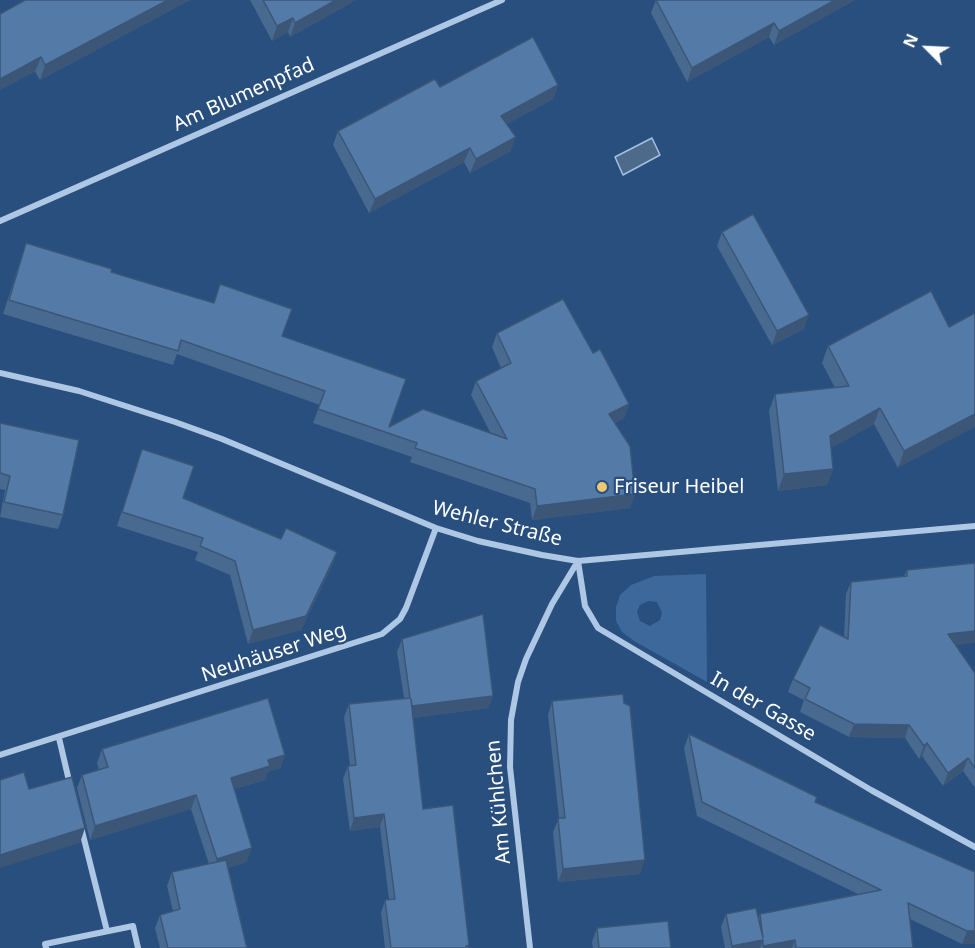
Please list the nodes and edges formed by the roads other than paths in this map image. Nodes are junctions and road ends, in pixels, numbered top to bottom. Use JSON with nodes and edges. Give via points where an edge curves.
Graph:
{"nodes":[{"id":1,"x":502,"y":0,"type":"edge"},
{"id":2,"x":0,"y":221,"type":"edge"},
{"id":3,"x":0,"y":373,"type":"edge"},
{"id":4,"x":975,"y":526,"type":"edge"},
{"id":5,"x":436,"y":528,"type":"junction"},
{"id":6,"x":578,"y":561,"type":"junction"},
{"id":7,"x":59,"y":738,"type":"junction"},
{"id":8,"x":0,"y":755,"type":"edge"},
{"id":9,"x":73,"y":795,"type":"edge"},
{"id":10,"x":79,"y":818,"type":"edge"},
{"id":11,"x":975,"y":847,"type":"edge"},
{"id":12,"x":107,"y":931,"type":"junction"},
{"id":13,"x":46,"y":948,"type":"edge"},
{"id":14,"x":138,"y":948,"type":"edge"},
{"id":15,"x":530,"y":948,"type":"edge"}],
"edges":[{"from":1,"to":2,"type":"street","name":"Am Blumenpfad"},
{"from":3,"to":5,"type":"street","name":"Wehler Straße","via":[[79,391],[175,422]]},
{"from":4,"to":6,"type":"street","name":"Wehler Straße"},
{"from":5,"to":6,"type":"street","name":"Wehler Straße","via":[[517,550]]},
{"from":5,"to":7,"type":"street","name":"Neuhäuser Weg","via":[[406,608],[400,619],[382,634]]},
{"from":6,"to":11,"type":"street","name":"In der Gasse","via":[[585,606],[598,628]]},
{"from":6,"to":15,"type":"street","name":"Am Kühlchen","via":[[526,659],[511,720],[510,767]]},
{"from":7,"to":8,"type":"street","name":"Neuhäuser Weg"},
{"from":7,"to":9,"type":"street"},
{"from":10,"to":12,"type":"street"},
{"from":12,"to":13,"type":"street","via":[[45,944]]},
{"from":12,"to":14,"type":"street","via":[[133,926]]}]}
